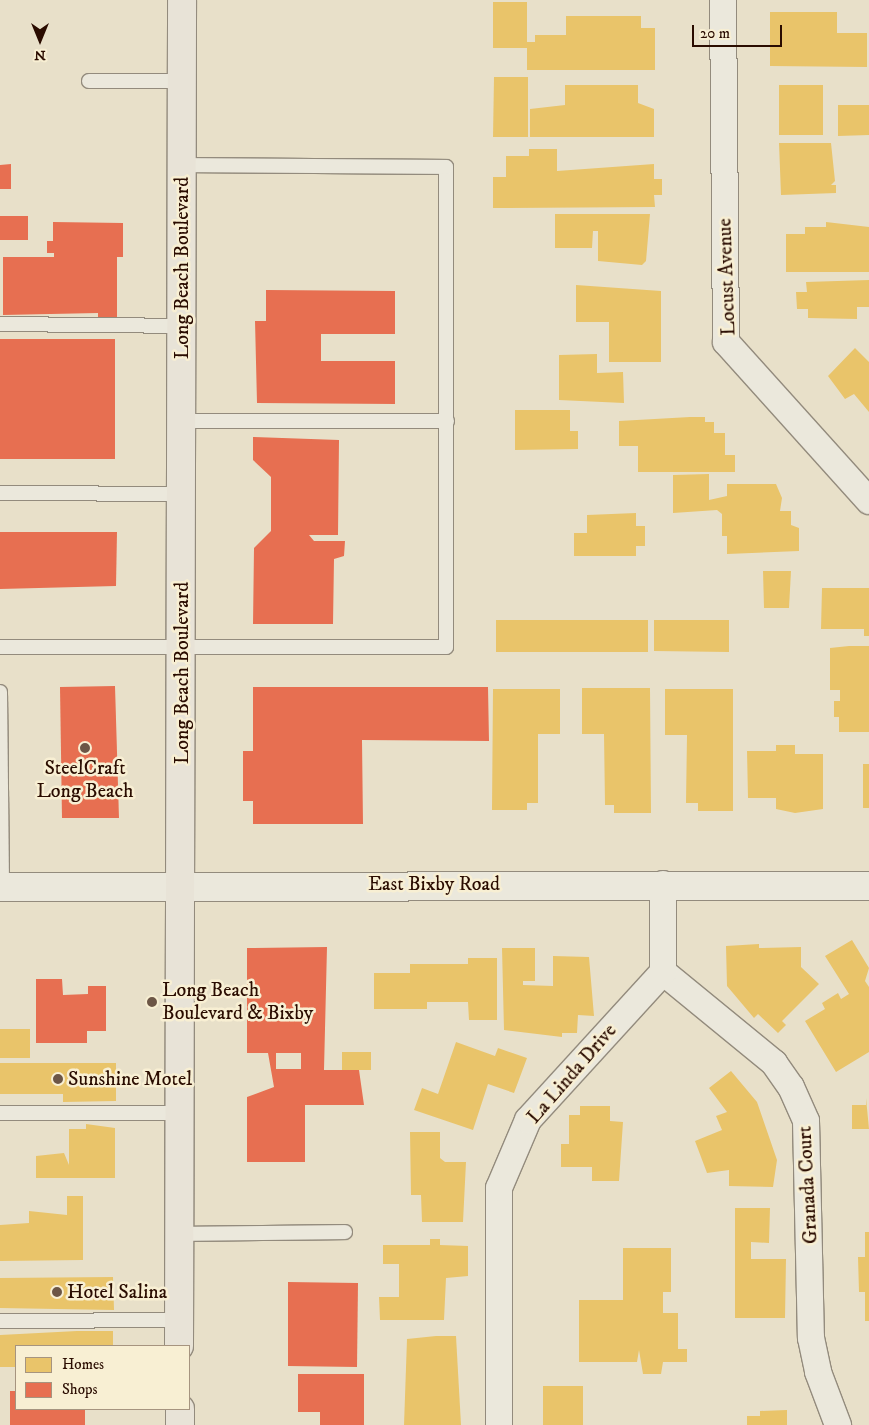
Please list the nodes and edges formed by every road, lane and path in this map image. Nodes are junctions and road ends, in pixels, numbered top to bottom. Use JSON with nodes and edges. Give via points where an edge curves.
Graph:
{"nodes":[{"id":1,"x":182,"y":0,"type":"edge"},
{"id":2,"x":723,"y":0,"type":"edge"},
{"id":3,"x":89,"y":80,"type":"dead end"},
{"id":4,"x":182,"y":81,"type":"junction"},
{"id":5,"x":182,"y":165,"type":"junction"},
{"id":6,"x":0,"y":324,"type":"edge"},
{"id":7,"x":182,"y":326,"type":"junction"},
{"id":8,"x":183,"y":421,"type":"junction"},
{"id":9,"x":447,"y":421,"type":"junction"},
{"id":10,"x":0,"y":493,"type":"edge"},
{"id":11,"x":183,"y":494,"type":"junction"},
{"id":12,"x":869,"y":501,"type":"edge"},
{"id":13,"x":182,"y":645,"type":"junction"},
{"id":14,"x":0,"y":647,"type":"edge"},
{"id":15,"x":0,"y":692,"type":"edge"},
{"id":16,"x":662,"y":884,"type":"junction"},
{"id":17,"x":183,"y":886,"type":"junction"},
{"id":18,"x":869,"y":886,"type":"edge"},
{"id":19,"x":1,"y":887,"type":"edge"},
{"id":20,"x":662,"y":972,"type":"junction"},
{"id":21,"x":0,"y":1113,"type":"edge"},
{"id":22,"x":180,"y":1113,"type":"junction"},
{"id":23,"x":344,"y":1232,"type":"dead end"},
{"id":24,"x":180,"y":1234,"type":"junction"},
{"id":25,"x":0,"y":1321,"type":"edge"},
{"id":26,"x":179,"y":1333,"type":"edge"},
{"id":27,"x":180,"y":1410,"type":"edge"},
{"id":28,"x":180,"y":1425,"type":"edge"},
{"id":29,"x":499,"y":1425,"type":"edge"},
{"id":30,"x":838,"y":1425,"type":"edge"}],
"edges":[{"from":1,"to":4,"type":"main road","name":"Long Beach Boulevard"},
{"from":2,"to":12,"type":"street","name":"Locust Avenue","via":[[726,342]]},
{"from":3,"to":4,"type":"lane"},
{"from":4,"to":5,"type":"main road","name":"Long Beach Boulevard"},
{"from":5,"to":7,"type":"main road","name":"Long Beach Boulevard"},
{"from":5,"to":9,"type":"lane","via":[[446,167]]},
{"from":6,"to":7,"type":"lane"},
{"from":7,"to":8,"type":"main road","name":"Long Beach Boulevard"},
{"from":8,"to":9,"type":"lane"},
{"from":8,"to":11,"type":"main road","name":"Long Beach Boulevard"},
{"from":9,"to":13,"type":"lane","via":[[446,647]]},
{"from":10,"to":11,"type":"lane"},
{"from":11,"to":13,"type":"main road","name":"Long Beach Boulevard"},
{"from":13,"to":14,"type":"lane"},
{"from":13,"to":17,"type":"main road","name":"Long Beach Boulevard"},
{"from":15,"to":19,"type":"lane"},
{"from":16,"to":17,"type":"street","name":"East Bixby Road"},
{"from":16,"to":18,"type":"street","name":"East Bixby Road"},
{"from":16,"to":20,"type":"street"},
{"from":17,"to":19,"type":"street","name":"East Bixby Road"},
{"from":17,"to":22,"type":"main road","name":"Long Beach Boulevard"},
{"from":20,"to":29,"type":"street","name":"La Linda Drive","via":[[528,1120],[502,1179]]},
{"from":20,"to":30,"type":"street","name":"Granada Court","via":[[774,1063],[791,1087],[806,1122],[811,1338],[818,1372]]},
{"from":21,"to":22,"type":"lane"},
{"from":22,"to":24,"type":"main road","name":"Long Beach Boulevard"},
{"from":23,"to":24,"type":"lane"},
{"from":24,"to":26,"type":"main road","name":"Long Beach Boulevard"},
{"from":25,"to":26,"type":"lane"},
{"from":27,"to":28,"type":"main road"}]}
